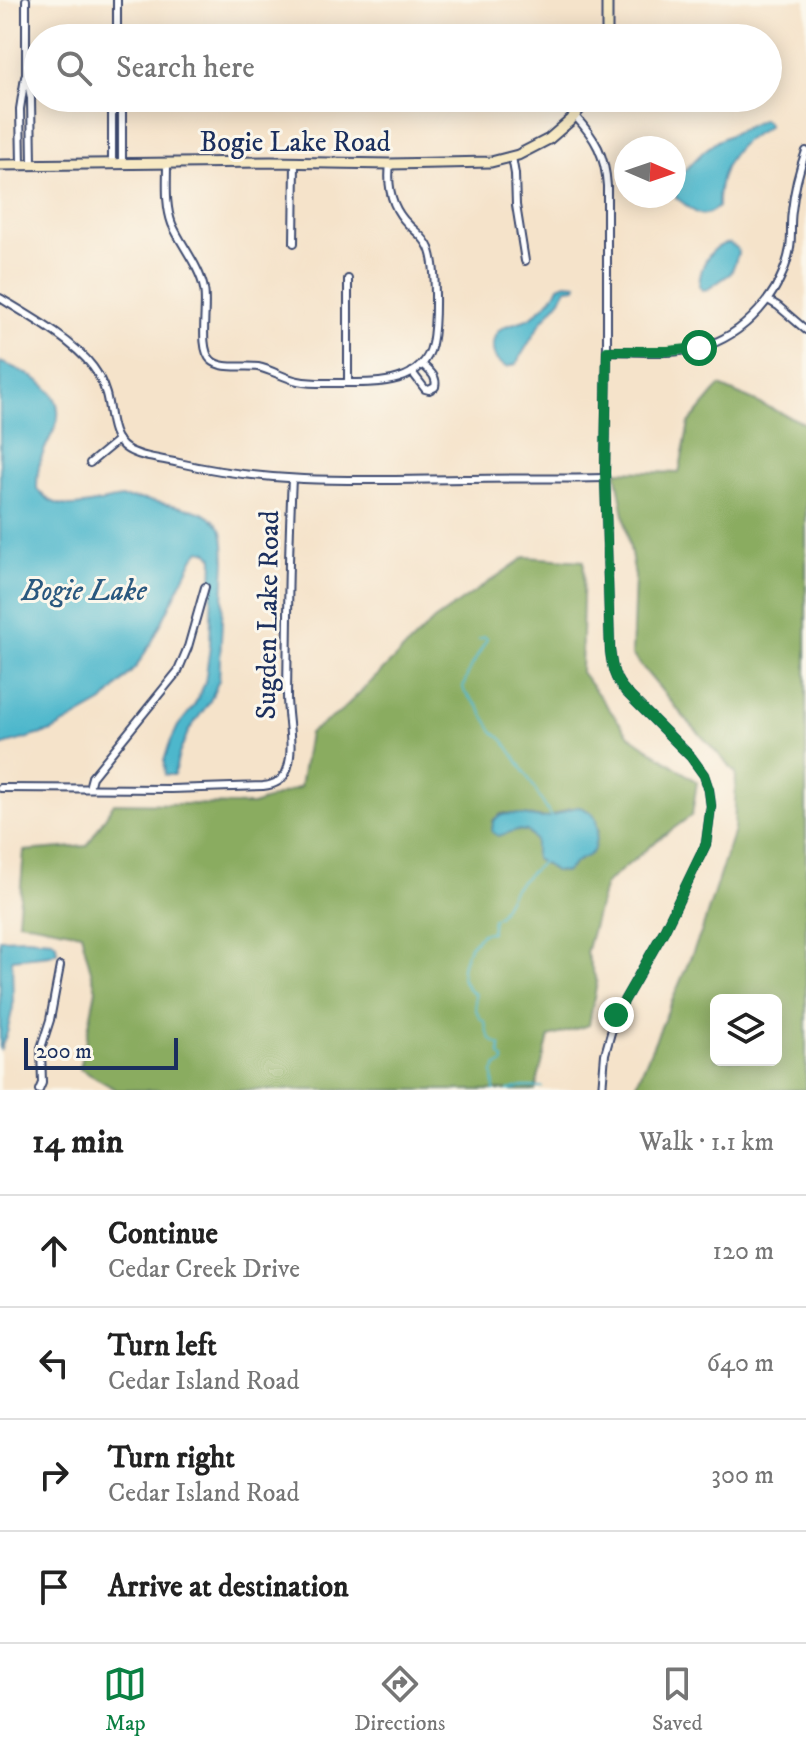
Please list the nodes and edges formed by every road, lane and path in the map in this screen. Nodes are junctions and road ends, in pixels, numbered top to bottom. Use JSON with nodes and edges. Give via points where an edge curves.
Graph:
{"nodes":[{"id":1,"x":26,"y":0,"type":"edge"},
{"id":2,"x":117,"y":0,"type":"edge"},
{"id":3,"x":607,"y":0,"type":"edge"},
{"id":4,"x":26,"y":24,"type":"edge"},
{"id":5,"x":117,"y":24,"type":"edge"},
{"id":6,"x":607,"y":24,"type":"edge"},
{"id":7,"x":24,"y":83,"type":"edge"},
{"id":8,"x":31,"y":112,"type":"edge"},
{"id":9,"x":121,"y":112,"type":"edge"},
{"id":10,"x":578,"y":112,"type":"edge"},
{"id":11,"x":575,"y":116,"type":"junction"},
{"id":12,"x":31,"y":124,"type":"junction"},
{"id":13,"x":21,"y":125,"type":"junction"},
{"id":14,"x":806,"y":151,"type":"edge"},
{"id":15,"x":512,"y":157,"type":"junction"},
{"id":16,"x":295,"y":163,"type":"junction"},
{"id":17,"x":21,"y":164,"type":"junction"},
{"id":18,"x":32,"y":164,"type":"junction"},
{"id":19,"x":117,"y":164,"type":"junction"},
{"id":20,"x":167,"y":164,"type":"junction"},
{"id":21,"x":390,"y":164,"type":"junction"},
{"id":22,"x":0,"y":165,"type":"edge"},
{"id":23,"x":294,"y":243,"type":"dead end"},
{"id":24,"x":525,"y":261,"type":"dead end"},
{"id":25,"x":348,"y":279,"type":"dead end"},
{"id":26,"x":0,"y":298,"type":"edge"},
{"id":27,"x":768,"y":300,"type":"junction"},
{"id":28,"x":806,"y":330,"type":"edge"},
{"id":29,"x":607,"y":351,"type":"junction"},
{"id":30,"x":422,"y":364,"type":"junction"},
{"id":31,"x":412,"y":372,"type":"junction"},
{"id":32,"x":348,"y":383,"type":"junction"},
{"id":33,"x":118,"y":440,"type":"junction"},
{"id":34,"x":90,"y":463,"type":"dead end"},
{"id":35,"x":605,"y":478,"type":"junction"},
{"id":36,"x":292,"y":479,"type":"junction"},
{"id":37,"x":205,"y":587,"type":"dead end"},
{"id":38,"x":0,"y":788,"type":"edge"},
{"id":39,"x":89,"y":788,"type":"junction"},
{"id":40,"x":60,"y":966,"type":"dead end"},
{"id":41,"x":39,"y":1090,"type":"edge"},
{"id":42,"x":602,"y":1090,"type":"edge"}],
"edges":[{"from":1,"to":4,"type":"street"},
{"from":2,"to":5,"type":"street"},
{"from":3,"to":6,"type":"main road"},
{"from":7,"to":13,"type":"street"},
{"from":8,"to":12,"type":"street"},
{"from":9,"to":19,"type":"street"},
{"from":10,"to":11,"type":"main road","name":"Bogie Lake Road"},
{"from":11,"to":15,"type":"main road","name":"Bogie Lake Road","via":[[549,139]]},
{"from":11,"to":29,"type":"street","via":[[592,135],[606,168]]},
{"from":12,"to":13,"type":"street"},
{"from":12,"to":18,"type":"street"},
{"from":13,"to":17,"type":"street"},
{"from":14,"to":27,"type":"street","via":[[792,209],[790,248]]},
{"from":15,"to":21,"type":"main road","name":"Bogie Lake Road"},
{"from":15,"to":24,"type":"street"},
{"from":16,"to":20,"type":"main road","name":"Bogie Lake Road"},
{"from":16,"to":21,"type":"main road","name":"Bogie Lake Road"},
{"from":16,"to":23,"type":"street"},
{"from":17,"to":18,"type":"main road","name":"Bogie Lake Road"},
{"from":17,"to":22,"type":"main road","name":"Bogie Lake Road"},
{"from":18,"to":19,"type":"main road","name":"Bogie Lake Road"},
{"from":19,"to":20,"type":"main road","name":"Bogie Lake Road"},
{"from":20,"to":32,"type":"street","via":[[170,219],[204,288],[206,351],[212,361],[304,382]]},
{"from":21,"to":30,"type":"street","via":[[395,208],[428,244],[432,257],[432,345]]},
{"from":25,"to":32,"type":"street"},
{"from":26,"to":33,"type":"street","via":[[91,364],[102,383]]},
{"from":27,"to":28,"type":"street"},
{"from":27,"to":29,"type":"street","via":[[724,337],[699,348]]},
{"from":29,"to":35,"type":"street"},
{"from":30,"to":31,"type":"street"},
{"from":30,"to":31,"type":"street","via":[[435,377],[435,387],[425,389]]},
{"from":31,"to":32,"type":"street","via":[[385,383]]},
{"from":33,"to":34,"type":"street"},
{"from":33,"to":36,"type":"street","via":[[124,448],[147,456],[209,470]]},
{"from":35,"to":36,"type":"street","name":"Sugden Lake Road"},
{"from":35,"to":42,"type":"street","via":[[612,670],[616,681],[691,757],[704,775],[711,806],[706,844],[616,1015]]},
{"from":36,"to":39,"type":"street","name":"Sugden Lake Road","via":[[290,759],[285,776],[263,786]]},
{"from":37,"to":39,"type":"street","via":[[178,671],[92,777]]},
{"from":38,"to":39,"type":"street","name":"Sugden Lake Road"},
{"from":40,"to":41,"type":"street","via":[[41,1048]]}]}
